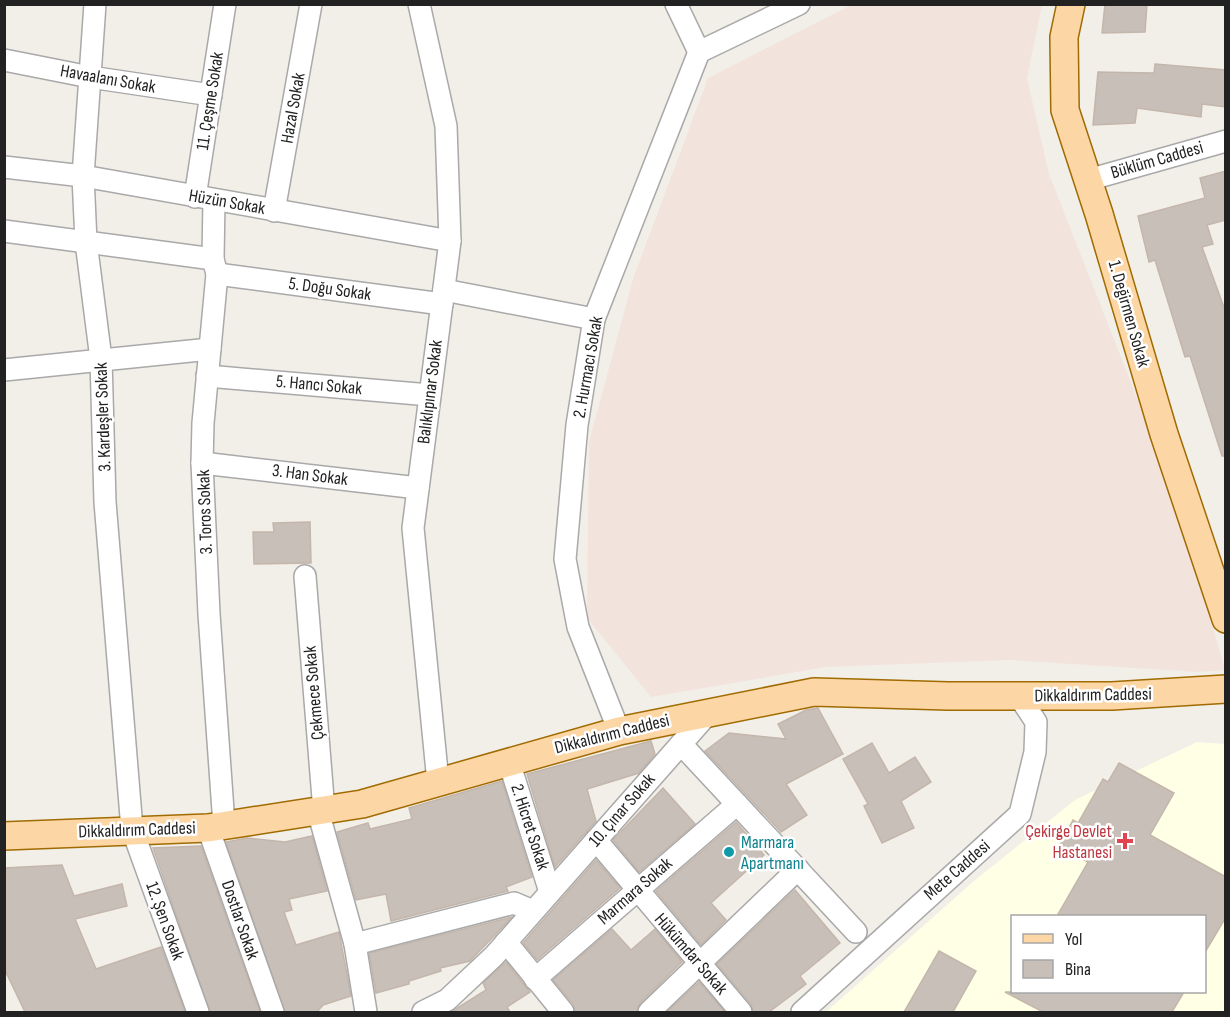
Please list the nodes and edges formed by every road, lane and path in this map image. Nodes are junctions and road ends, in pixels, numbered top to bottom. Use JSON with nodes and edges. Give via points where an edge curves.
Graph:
{"nodes":[{"id":1,"x":95,"y":4,"type":"edge"},
{"id":2,"x":225,"y":4,"type":"edge"},
{"id":3,"x":312,"y":4,"type":"edge"},
{"id":4,"x":419,"y":4,"type":"edge"},
{"id":5,"x":676,"y":4,"type":"edge"},
{"id":6,"x":799,"y":4,"type":"edge"},
{"id":7,"x":1071,"y":4,"type":"edge"},
{"id":8,"x":699,"y":52,"type":"junction"},
{"id":9,"x":4,"y":60,"type":"edge"},
{"id":10,"x":90,"y":77,"type":"junction"},
{"id":11,"x":211,"y":95,"type":"junction"},
{"id":12,"x":1226,"y":141,"type":"edge"},
{"id":13,"x":4,"y":167,"type":"edge"},
{"id":14,"x":83,"y":176,"type":"junction"},
{"id":15,"x":1088,"y":180,"type":"junction"},
{"id":16,"x":205,"y":198,"type":"junction"},
{"id":17,"x":274,"y":211,"type":"junction"},
{"id":18,"x":4,"y":231,"type":"edge"},
{"id":19,"x":450,"y":241,"type":"junction"},
{"id":20,"x":86,"y":242,"type":"junction"},
{"id":21,"x":215,"y":267,"type":"junction"},
{"id":22,"x":443,"y":297,"type":"junction"},
{"id":23,"x":594,"y":319,"type":"junction"},
{"id":24,"x":210,"y":350,"type":"junction"},
{"id":25,"x":101,"y":360,"type":"junction"},
{"id":26,"x":4,"y":370,"type":"edge"},
{"id":27,"x":207,"y":376,"type":"junction"},
{"id":28,"x":430,"y":395,"type":"junction"},
{"id":29,"x":202,"y":463,"type":"junction"},
{"id":30,"x":418,"y":488,"type":"junction"},
{"id":31,"x":304,"y":576,"type":"dead end"},
{"id":32,"x":1226,"y":619,"type":"edge"},
{"id":33,"x":1226,"y":689,"type":"edge"},
{"id":34,"x":1018,"y":696,"type":"junction"},
{"id":35,"x":711,"y":710,"type":"junction"},
{"id":36,"x":619,"y":731,"type":"junction"},
{"id":37,"x":681,"y":744,"type":"junction"},
{"id":38,"x":509,"y":762,"type":"junction"},
{"id":39,"x":438,"y":782,"type":"junction"},
{"id":40,"x":737,"y":804,"type":"junction"},
{"id":41,"x":321,"y":811,"type":"junction"},
{"id":42,"x":216,"y":827,"type":"junction"},
{"id":43,"x":132,"y":829,"type":"junction"},
{"id":44,"x":4,"y":836,"type":"edge"},
{"id":45,"x":596,"y":840,"type":"junction"},
{"id":46,"x":798,"y":869,"type":"junction"},
{"id":47,"x":636,"y":890,"type":"junction"},
{"id":48,"x":550,"y":892,"type":"junction"},
{"id":49,"x":533,"y":911,"type":"junction"},
{"id":50,"x":856,"y":932,"type":"dead end"},
{"id":51,"x":506,"y":942,"type":"junction"},
{"id":52,"x":355,"y":944,"type":"junction"},
{"id":53,"x":701,"y":965,"type":"junction"},
{"id":54,"x":535,"y":979,"type":"junction"},
{"id":55,"x":450,"y":1006,"type":"edge"},
{"id":56,"x":198,"y":1012,"type":"edge"},
{"id":57,"x":273,"y":1012,"type":"edge"},
{"id":58,"x":366,"y":1012,"type":"edge"},
{"id":59,"x":423,"y":1012,"type":"edge"},
{"id":60,"x":563,"y":1012,"type":"edge"},
{"id":61,"x":649,"y":1012,"type":"edge"},
{"id":62,"x":741,"y":1012,"type":"edge"},
{"id":63,"x":802,"y":1012,"type":"edge"}],
"edges":[{"from":1,"to":10,"type":"street","name":"3. Kardeşler Sokak"},
{"from":2,"to":11,"type":"street","name":"11. Çeşme Sokak"},
{"from":3,"to":17,"type":"street","name":"Hazal Sokak"},
{"from":4,"to":19,"type":"street","name":"Balıklıpınar Sokak","via":[[446,126]]},
{"from":5,"to":8,"type":"street"},
{"from":6,"to":8,"type":"street"},
{"from":7,"to":15,"type":"main road","name":"1. Değirmen Sokak","via":[[1064,37],[1065,110]]},
{"from":8,"to":23,"type":"street","name":"2. Hurmacı Sokak"},
{"from":9,"to":10,"type":"street","name":"Havaalanı Sokak"},
{"from":10,"to":11,"type":"street","name":"Havaalanı Sokak"},
{"from":10,"to":14,"type":"street","name":"3. Kardeşler Sokak"},
{"from":11,"to":16,"type":"street","name":"11. Çeşme Sokak"},
{"from":12,"to":15,"type":"street","name":"Büklüm Caddesi"},
{"from":13,"to":14,"type":"street","name":"Hüzün Sokak"},
{"from":14,"to":16,"type":"street","name":"Hüzün Sokak"},
{"from":14,"to":20,"type":"street","name":"3. Kardeşler Sokak"},
{"from":15,"to":32,"type":"main road","name":"1. Değirmen Sokak","via":[[1164,434]]},
{"from":16,"to":17,"type":"street","name":"Hüzün Sokak"},
{"from":16,"to":21,"type":"street","name":"3. Toros Sokak"},
{"from":17,"to":19,"type":"street","name":"Hüzün Sokak"},
{"from":18,"to":20,"type":"street","name":"5. Doğu Sokak"},
{"from":19,"to":22,"type":"street","name":"Balıklıpınar Sokak"},
{"from":20,"to":21,"type":"street","name":"5. Doğu Sokak"},
{"from":20,"to":25,"type":"street","name":"3. Kardeşler Sokak"},
{"from":21,"to":22,"type":"street","name":"5. Doğu Sokak"},
{"from":21,"to":24,"type":"street","name":"3. Toros Sokak"},
{"from":22,"to":23,"type":"street","name":"5. Doğu Sokak"},
{"from":22,"to":28,"type":"street","name":"Balıklıpınar Sokak"},
{"from":23,"to":36,"type":"street","name":"2. Hurmacı Sokak","via":[[577,425],[565,559],[578,627]]},
{"from":24,"to":25,"type":"street"},
{"from":24,"to":27,"type":"street","name":"3. Toros Sokak"},
{"from":25,"to":26,"type":"street"},
{"from":25,"to":43,"type":"street","name":"3. Kardeşler Sokak","via":[[105,502]]},
{"from":27,"to":28,"type":"street","name":"5. Hancı Sokak"},
{"from":27,"to":29,"type":"street","name":"3. Toros Sokak"},
{"from":28,"to":30,"type":"street","name":"Balıklıpınar Sokak"},
{"from":29,"to":30,"type":"street","name":"3. Han Sokak"},
{"from":29,"to":42,"type":"street","name":"3. Toros Sokak"},
{"from":30,"to":39,"type":"street","name":"Balıklıpınar Sokak","via":[[413,528]]},
{"from":31,"to":41,"type":"street","name":"Çekmece Sokak"},
{"from":33,"to":34,"type":"main road","name":"Dikkaldırım Caddesi","via":[[1112,696]]},
{"from":34,"to":35,"type":"main road","name":"Dikkaldırım Caddesi","via":[[814,692]]},
{"from":34,"to":63,"type":"street","name":"Mete Caddesi","via":[[1036,722],[1035,752],[1020,814]]},
{"from":35,"to":36,"type":"main road","name":"Dikkaldırım Caddesi"},
{"from":35,"to":37,"type":"street","name":"10. Çınar Sokak"},
{"from":36,"to":38,"type":"main road","name":"Dikkaldırım Caddesi"},
{"from":37,"to":40,"type":"street"},
{"from":37,"to":45,"type":"street","name":"10. Çınar Sokak"},
{"from":38,"to":39,"type":"main road","name":"Dikkaldırım Caddesi"},
{"from":38,"to":48,"type":"street","name":"2. Hicret Sokak"},
{"from":39,"to":41,"type":"main road","name":"Dikkaldırım Caddesi","via":[[362,804]]},
{"from":40,"to":46,"type":"street"},
{"from":40,"to":47,"type":"street","name":"Marmara Sokak"},
{"from":41,"to":42,"type":"main road","name":"Dikkaldırım Caddesi"},
{"from":41,"to":52,"type":"street"},
{"from":42,"to":43,"type":"main road","name":"Dikkaldırım Caddesi"},
{"from":42,"to":57,"type":"street","name":"Dostlar Sokak"},
{"from":43,"to":44,"type":"main road","name":"Dikkaldırım Caddesi"},
{"from":43,"to":56,"type":"street","name":"12. Şen Sokak"},
{"from":45,"to":47,"type":"street","name":"Hükümdar Sokak"},
{"from":45,"to":48,"type":"street","name":"10. Çınar Sokak"},
{"from":46,"to":50,"type":"street"},
{"from":46,"to":53,"type":"street"},
{"from":47,"to":53,"type":"street","name":"Hükümdar Sokak"},
{"from":47,"to":54,"type":"street","name":"Marmara Sokak"},
{"from":48,"to":49,"type":"street","name":"10. Çınar Sokak"},
{"from":49,"to":51,"type":"street","name":"10. Çınar Sokak"},
{"from":49,"to":52,"type":"street","via":[[514,903]]},
{"from":51,"to":54,"type":"street"},
{"from":51,"to":55,"type":"street","name":"10. Çınar Sokak"},
{"from":52,"to":58,"type":"street"},
{"from":53,"to":61,"type":"street"},
{"from":53,"to":62,"type":"street","name":"Hükümdar Sokak"},
{"from":54,"to":60,"type":"street"},
{"from":55,"to":59,"type":"street","name":"10. Çınar Sokak"}]}
